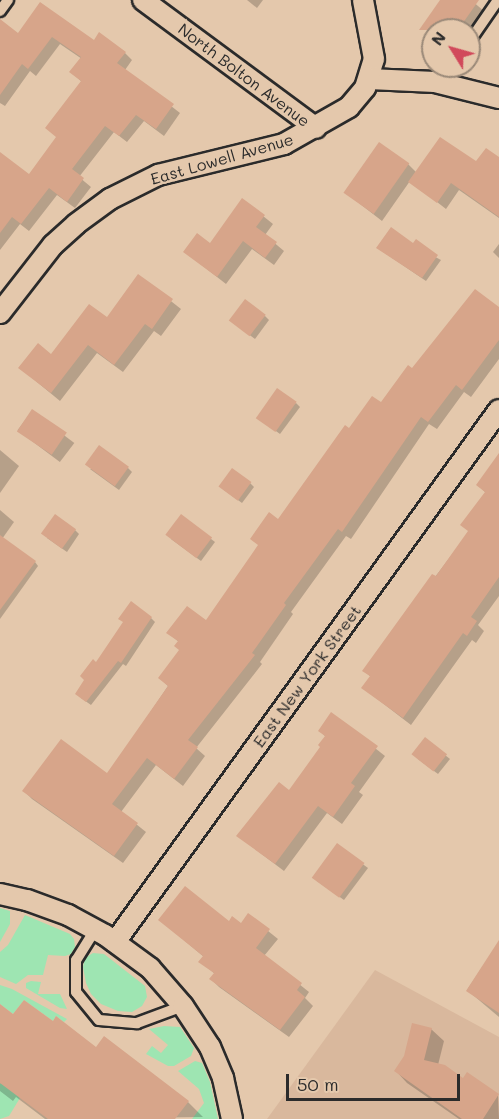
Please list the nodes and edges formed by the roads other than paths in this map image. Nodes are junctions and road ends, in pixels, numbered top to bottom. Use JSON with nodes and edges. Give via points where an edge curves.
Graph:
{"nodes":[{"id":1,"x":8,"y":0,"type":"edge"},
{"id":2,"x":143,"y":0,"type":"edge"},
{"id":3,"x":363,"y":0,"type":"edge"},
{"id":4,"x":498,"y":0,"type":"edge"},
{"id":5,"x":0,"y":11,"type":"edge"},
{"id":6,"x":481,"y":25,"type":"edge"},
{"id":7,"x":450,"y":78,"type":"edge"},
{"id":8,"x":369,"y":79,"type":"junction"},
{"id":9,"x":446,"y":85,"type":"junction"},
{"id":10,"x":499,"y":98,"type":"edge"},
{"id":11,"x":316,"y":128,"type":"junction"},
{"id":12,"x":0,"y":313,"type":"edge"},
{"id":13,"x":499,"y":410,"type":"edge"},
{"id":14,"x":0,"y":894,"type":"edge"},
{"id":15,"x":95,"y":930,"type":"junction"},
{"id":16,"x":115,"y":942,"type":"junction"},
{"id":17,"x":183,"y":1006,"type":"junction"},
{"id":18,"x":232,"y":1119,"type":"edge"}],
"edges":[{"from":1,"to":5,"type":"lane"},
{"from":2,"to":11,"type":"street","name":"North Bolton Avenue"},
{"from":3,"to":8,"type":"street","via":[[374,51]]},
{"from":4,"to":6,"type":"lane"},
{"from":7,"to":9,"type":"lane"},
{"from":8,"to":9,"type":"street"},
{"from":8,"to":11,"type":"street","name":"East Lowell Avenue","via":[[349,107]]},
{"from":9,"to":10,"type":"street"},
{"from":11,"to":12,"type":"street","name":"East Lowell Avenue","via":[[267,149],[151,177],[110,199],[53,245]]},
{"from":13,"to":16,"type":"street","name":"East New York Street"},
{"from":14,"to":15,"type":"street","via":[[58,911]]},
{"from":15,"to":16,"type":"street"},
{"from":15,"to":17,"type":"lane","via":[[76,960],[76,992],[99,1020],[137,1023]]},
{"from":16,"to":17,"type":"street","via":[[150,968]]},
{"from":17,"to":18,"type":"street","via":[[217,1063]]}]}
